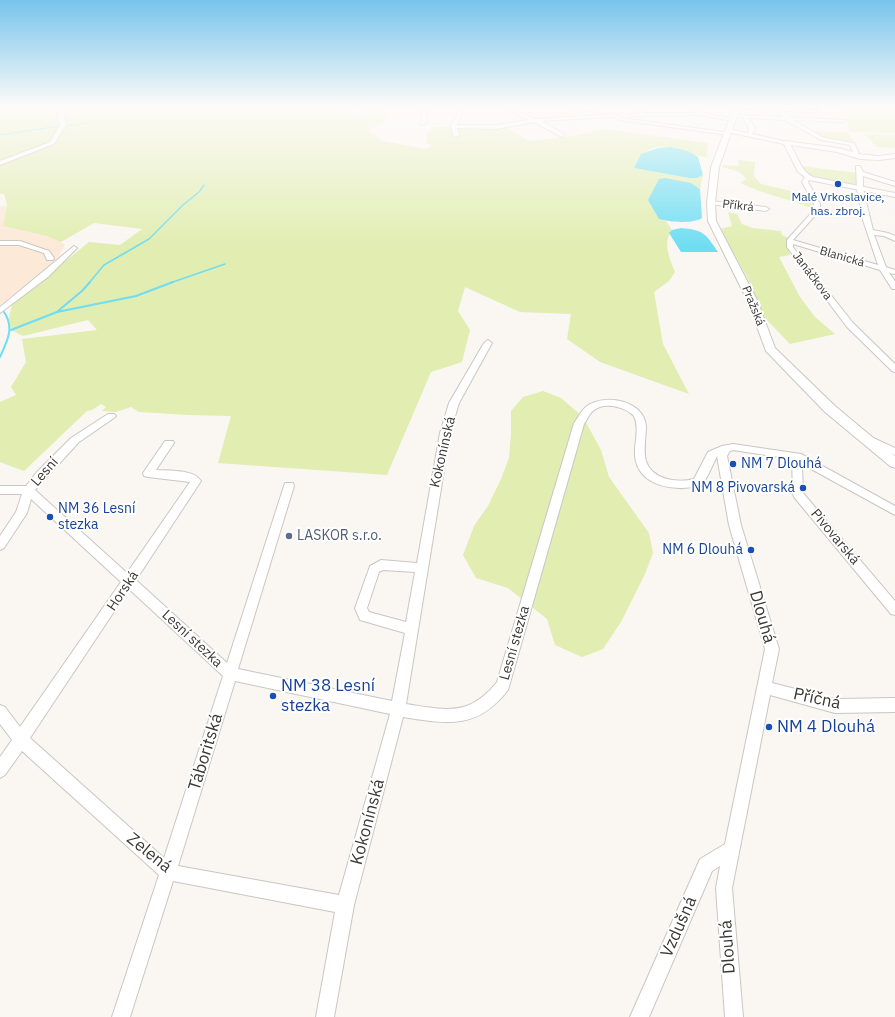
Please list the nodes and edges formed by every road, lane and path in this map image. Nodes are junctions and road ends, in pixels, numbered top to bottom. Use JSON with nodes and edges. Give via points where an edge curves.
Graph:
{"nodes":[{"id":1,"x":30,"y":152,"type":"edge"},
{"id":2,"x":720,"y":152,"type":"edge"},
{"id":3,"x":793,"y":152,"type":"edge"},
{"id":4,"x":844,"y":152,"type":"edge"},
{"id":5,"x":856,"y":152,"type":"edge"},
{"id":6,"x":853,"y":154,"type":"junction"},
{"id":7,"x":895,"y":156,"type":"edge"},
{"id":8,"x":860,"y":157,"type":"junction"},
{"id":9,"x":0,"y":163,"type":"edge"},
{"id":10,"x":860,"y":173,"type":"junction"},
{"id":11,"x":807,"y":178,"type":"junction"},
{"id":12,"x":895,"y":184,"type":"edge"},
{"id":13,"x":860,"y":189,"type":"junction"},
{"id":14,"x":895,"y":195,"type":"edge"},
{"id":15,"x":711,"y":203,"type":"junction"},
{"id":16,"x":766,"y":209,"type":"dead end"},
{"id":17,"x":869,"y":232,"type":"junction"},
{"id":18,"x":895,"y":239,"type":"edge"},
{"id":19,"x":789,"y":242,"type":"junction"},
{"id":20,"x":0,"y":243,"type":"edge"},
{"id":21,"x":74,"y":248,"type":"dead end"},
{"id":22,"x":50,"y":258,"type":"dead end"},
{"id":23,"x":882,"y":269,"type":"junction"},
{"id":24,"x":895,"y":272,"type":"edge"},
{"id":25,"x":895,"y":287,"type":"edge"},
{"id":26,"x":0,"y":311,"type":"edge"},
{"id":27,"x":488,"y":343,"type":"dead end"},
{"id":28,"x":895,"y":369,"type":"edge"},
{"id":29,"x":112,"y":416,"type":"dead end"},
{"id":30,"x":862,"y":437,"type":"junction"},
{"id":31,"x":169,"y":443,"type":"dead end"},
{"id":32,"x":726,"y":448,"type":"junction"},
{"id":33,"x":895,"y":452,"type":"edge"},
{"id":34,"x":797,"y":456,"type":"junction"},
{"id":35,"x":895,"y":463,"type":"edge"},
{"id":36,"x":289,"y":486,"type":"dead end"},
{"id":37,"x":0,"y":490,"type":"edge"},
{"id":38,"x":29,"y":490,"type":"junction"},
{"id":39,"x":895,"y":511,"type":"edge"},
{"id":40,"x":0,"y":545,"type":"edge"},
{"id":41,"x":422,"y":568,"type":"junction"},
{"id":42,"x":129,"y":581,"type":"junction"},
{"id":43,"x":895,"y":610,"type":"edge"},
{"id":44,"x":413,"y":628,"type":"junction"},
{"id":45,"x":230,"y":674,"type":"junction"},
{"id":46,"x":764,"y":687,"type":"junction"},
{"id":47,"x":895,"y":705,"type":"edge"},
{"id":48,"x":398,"y":709,"type":"junction"},
{"id":49,"x":0,"y":712,"type":"edge"},
{"id":50,"x":21,"y":740,"type":"junction"},
{"id":51,"x":0,"y":770,"type":"edge"},
{"id":52,"x":732,"y":849,"type":"junction"},
{"id":53,"x":168,"y":872,"type":"junction"},
{"id":54,"x":345,"y":905,"type":"junction"},
{"id":55,"x":121,"y":1017,"type":"edge"},
{"id":56,"x":325,"y":1017,"type":"edge"},
{"id":57,"x":639,"y":1017,"type":"edge"},
{"id":58,"x":734,"y":1017,"type":"edge"}],
"edges":[{"from":1,"to":9,"type":"street"},
{"from":2,"to":15,"type":"main road","name":"Pražská","via":[[715,167]]},
{"from":3,"to":11,"type":"street","name":"Janáčkova","via":[[801,174]]},
{"from":4,"to":6,"type":"street"},
{"from":5,"to":6,"type":"street"},
{"from":6,"to":8,"type":"street"},
{"from":7,"to":8,"type":"street"},
{"from":8,"to":10,"type":"street"},
{"from":10,"to":12,"type":"street"},
{"from":10,"to":13,"type":"street"},
{"from":11,"to":13,"type":"street"},
{"from":11,"to":19,"type":"street","name":"Janáčkova","via":[[805,182],[817,204],[817,210]]},
{"from":13,"to":14,"type":"street"},
{"from":13,"to":17,"type":"street"},
{"from":15,"to":16,"type":"street","name":"Příkrá"},
{"from":15,"to":30,"type":"main road","name":"Pražská","via":[[712,221],[752,300],[770,349],[808,389]]},
{"from":17,"to":18,"type":"street","via":[[886,234]]},
{"from":17,"to":23,"type":"street"},
{"from":19,"to":23,"type":"street","name":"Blanická"},
{"from":19,"to":28,"type":"street","name":"Janáčkova","via":[[790,247],[850,325]]},
{"from":20,"to":22,"type":"street","via":[[20,243],[47,252]]},
{"from":21,"to":26,"type":"street"},
{"from":23,"to":24,"type":"street","name":"Blanická"},
{"from":23,"to":25,"type":"street"},
{"from":27,"to":41,"type":"street","name":"Kokonínská","via":[[454,404],[445,433]]},
{"from":29,"to":38,"type":"street","name":"Lesní","via":[[75,440]]},
{"from":30,"to":33,"type":"street"},
{"from":30,"to":35,"type":"main road","name":"Pražská"},
{"from":31,"to":42,"type":"street","name":"Horská","via":[[148,473],[196,481]]},
{"from":32,"to":34,"type":"street"},
{"from":32,"to":46,"type":"street","name":"Dlouhá","via":[[722,456],[736,525],[772,649]]},
{"from":32,"to":48,"type":"street","name":"Lesní stezka","via":[[712,454],[698,482],[679,485],[668,483],[647,471],[641,461],[641,420],[635,412],[613,404],[600,404],[590,409],[579,423],[503,685],[492,699],[465,714],[441,716]]},
{"from":34,"to":39,"type":"street"},
{"from":34,"to":43,"type":"street","name":"Pivovarská","via":[[798,494]]},
{"from":36,"to":45,"type":"street","name":"Táboritská"},
{"from":37,"to":38,"type":"street"},
{"from":38,"to":40,"type":"street","name":"Lesní","via":[[20,513]]},
{"from":38,"to":42,"type":"street","name":"Lesní stezka"},
{"from":41,"to":44,"type":"street","name":"Kokonínská"},
{"from":41,"to":44,"type":"street","via":[[381,565],[374,569],[361,608],[364,616]]},
{"from":42,"to":45,"type":"street","name":"Lesní stezka"},
{"from":42,"to":50,"type":"street","name":"Horská"},
{"from":44,"to":48,"type":"street","name":"Kokonínská"},
{"from":45,"to":48,"type":"street","name":"Lesní stezka"},
{"from":45,"to":53,"type":"street","name":"Táboritská"},
{"from":46,"to":47,"type":"street","name":"Příčná","via":[[835,706]]},
{"from":46,"to":52,"type":"street","name":"Dlouhá"},
{"from":48,"to":54,"type":"street","name":"Kokonínská"},
{"from":49,"to":50,"type":"street","name":"Zelená"},
{"from":50,"to":51,"type":"street","name":"Horská"},
{"from":50,"to":53,"type":"street","name":"Zelená"},
{"from":52,"to":57,"type":"street","name":"Vzdušná","via":[[706,865]]},
{"from":52,"to":58,"type":"street","name":"Dlouhá","via":[[724,888]]},
{"from":53,"to":54,"type":"street","name":"Zelená"},
{"from":53,"to":55,"type":"street","name":"Táboritská"},
{"from":54,"to":56,"type":"street","name":"Kokonínská"}]}
